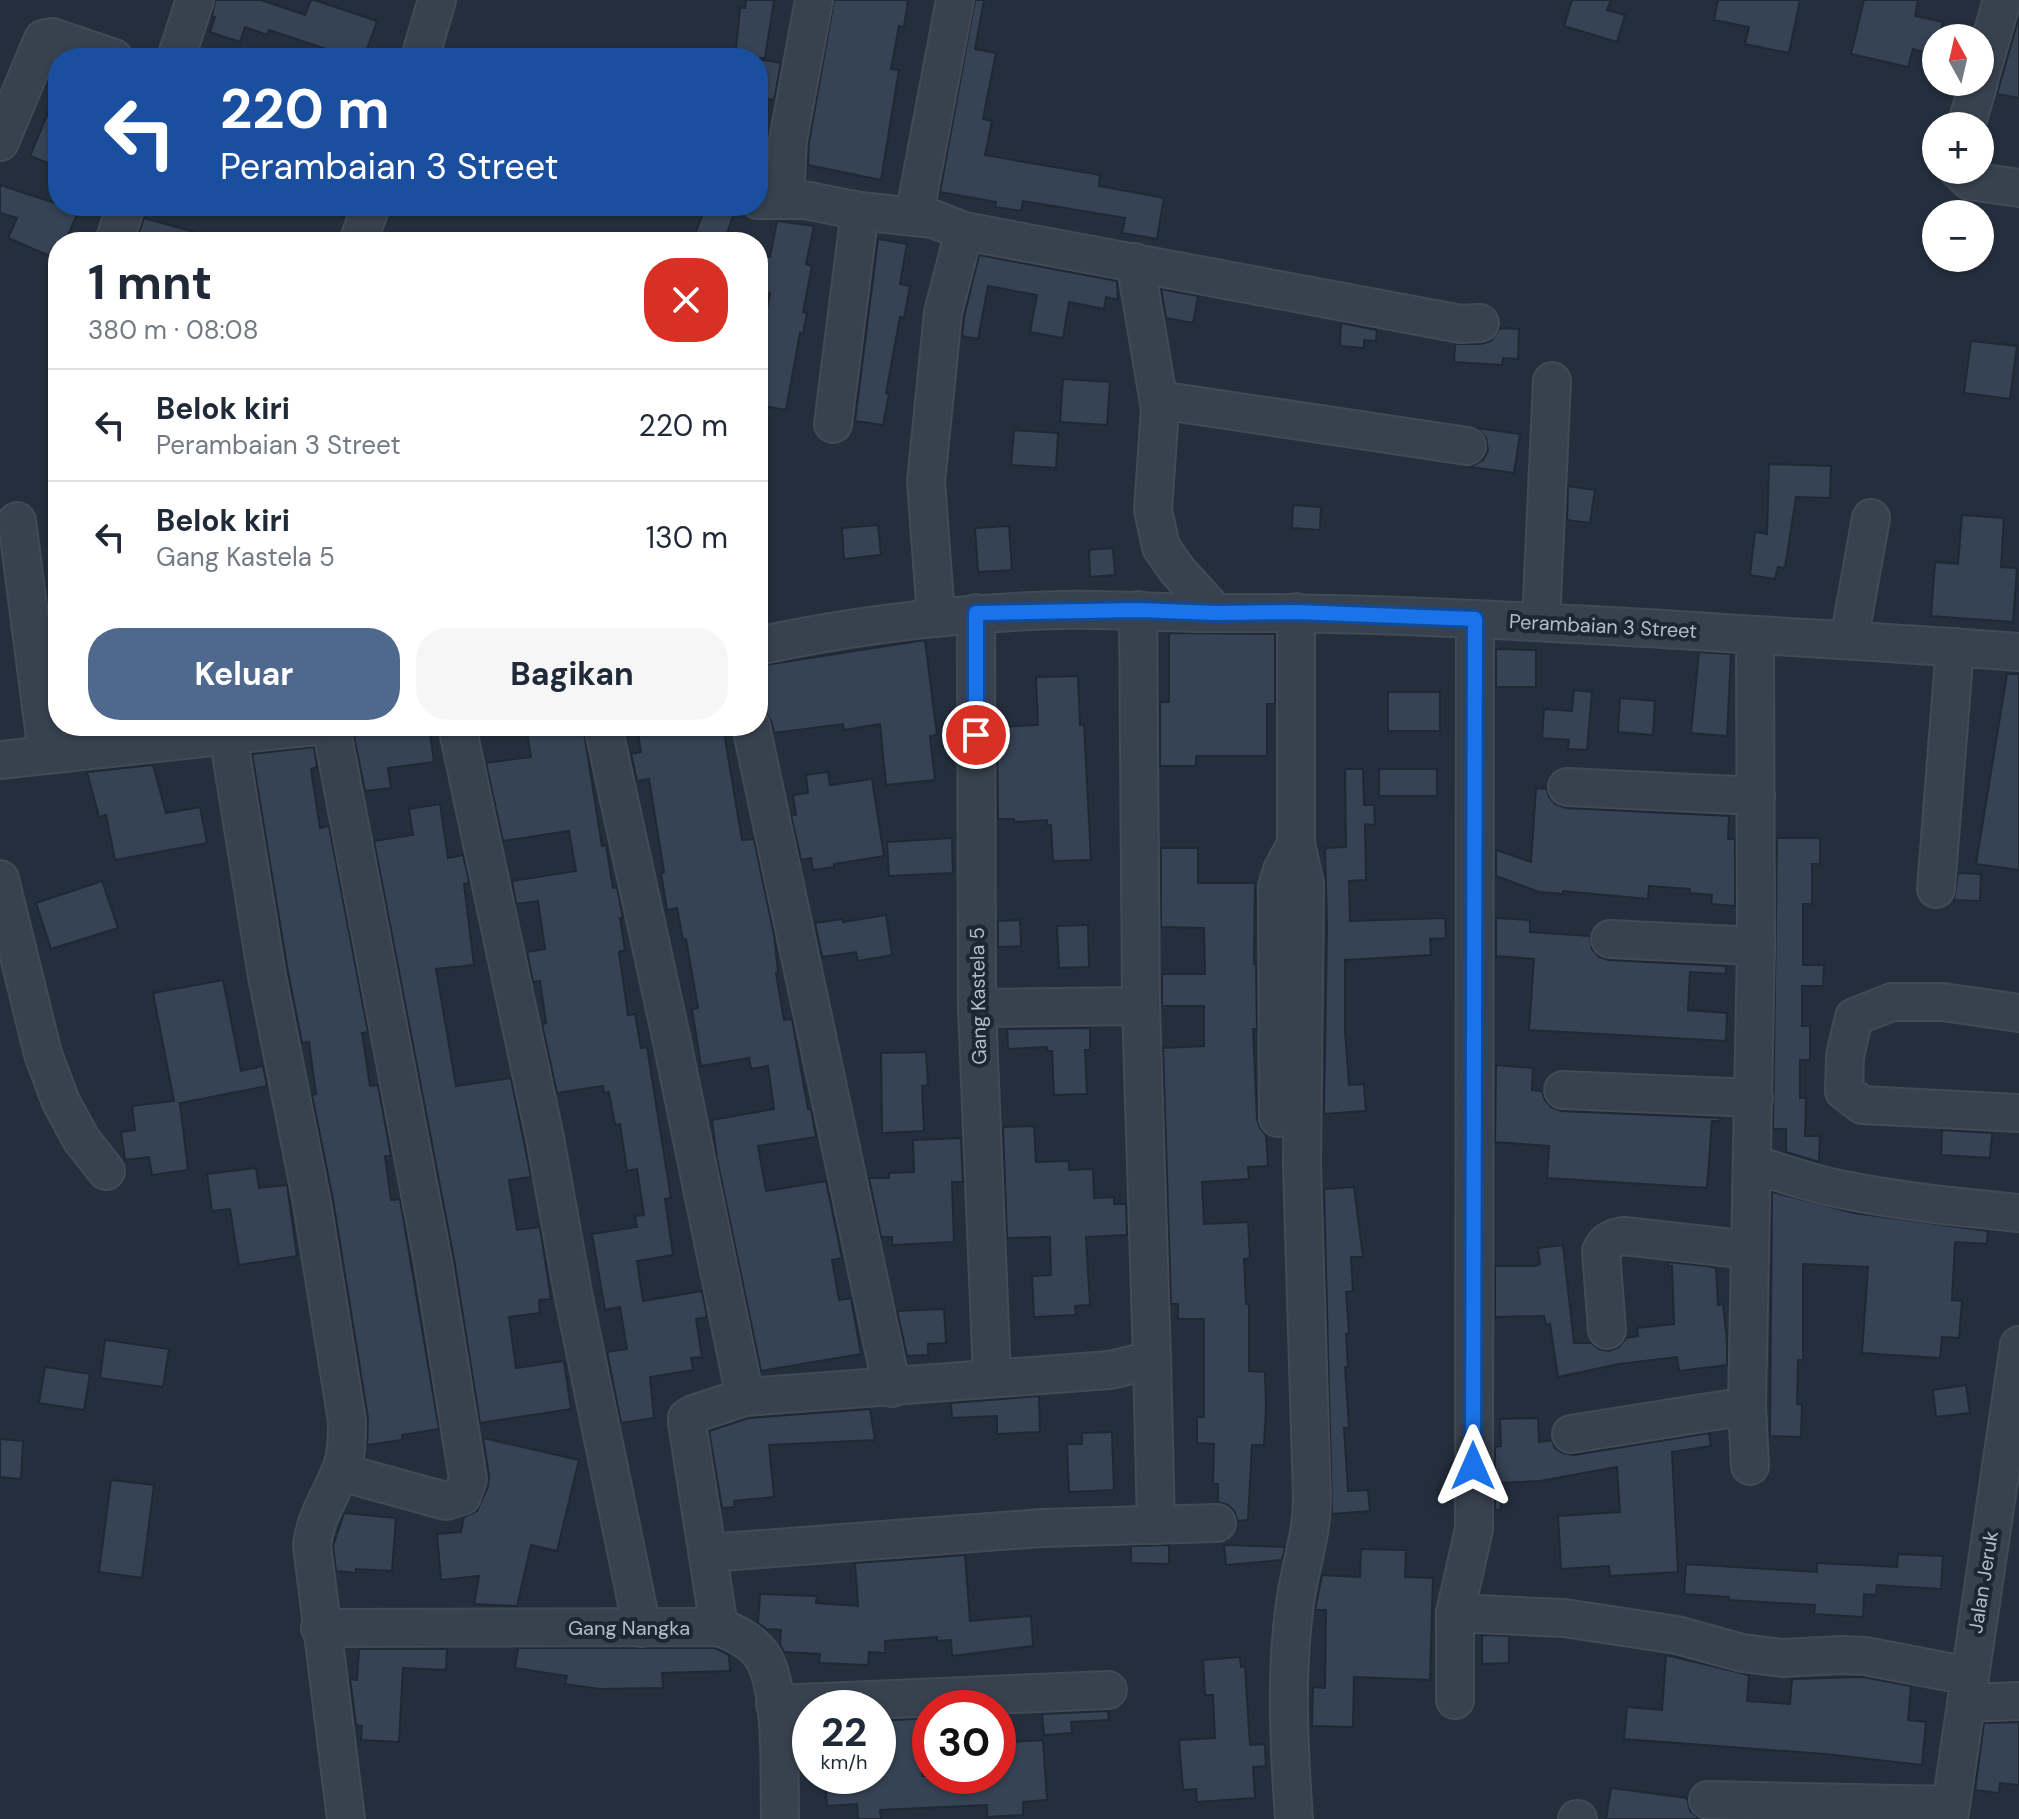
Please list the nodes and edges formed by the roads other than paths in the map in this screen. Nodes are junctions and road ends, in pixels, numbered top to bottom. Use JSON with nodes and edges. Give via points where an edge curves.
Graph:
{"nodes":[{"id":1,"x":195,"y":0,"type":"edge"},
{"id":2,"x":437,"y":0,"type":"edge"},
{"id":3,"x":814,"y":0,"type":"edge"},
{"id":4,"x":955,"y":0,"type":"edge"},
{"id":5,"x":2002,"y":0,"type":"edge"},
{"id":6,"x":1994,"y":28,"type":"edge"},
{"id":7,"x":84,"y":48,"type":"edge"},
{"id":8,"x":179,"y":48,"type":"edge"},
{"id":9,"x":423,"y":48,"type":"edge"},
{"id":10,"x":0,"y":142,"type":"edge"},
{"id":11,"x":1991,"y":184,"type":"edge"},
{"id":12,"x":2019,"y":188,"type":"edge"},
{"id":13,"x":772,"y":200,"type":"edge"},
{"id":14,"x":860,"y":211,"type":"junction"},
{"id":15,"x":914,"y":217,"type":"junction"},
{"id":16,"x":964,"y":231,"type":"junction"},
{"id":17,"x":1135,"y":262,"type":"junction"},
{"id":18,"x":1480,"y":323,"type":"dead end"},
{"id":19,"x":1552,"y":381,"type":"dead end"},
{"id":20,"x":1159,"y":400,"type":"junction"},
{"id":21,"x":833,"y":424,"type":"dead end"},
{"id":22,"x":1467,"y":446,"type":"dead end"},
{"id":23,"x":1871,"y":518,"type":"dead end"},
{"id":24,"x":17,"y":521,"type":"dead end"},
{"id":25,"x":1138,"y":610,"type":"junction"},
{"id":26,"x":1296,"y":612,"type":"junction"},
{"id":27,"x":976,"y":613,"type":"junction"},
{"id":28,"x":1216,"y":613,"type":"junction"},
{"id":29,"x":936,"y":616,"type":"junction"},
{"id":30,"x":1475,"y":619,"type":"junction"},
{"id":31,"x":1541,"y":622,"type":"junction"},
{"id":32,"x":1755,"y":635,"type":"junction"},
{"id":33,"x":1849,"y":640,"type":"junction"},
{"id":34,"x":768,"y":644,"type":"edge"},
{"id":35,"x":1955,"y":647,"type":"junction"},
{"id":36,"x":2019,"y":652,"type":"edge"},
{"id":37,"x":218,"y":736,"type":"edge"},
{"id":38,"x":228,"y":736,"type":"edge"},
{"id":39,"x":333,"y":736,"type":"edge"},
{"id":40,"x":459,"y":736,"type":"edge"},
{"id":41,"x":605,"y":736,"type":"edge"},
{"id":42,"x":753,"y":736,"type":"edge"},
{"id":43,"x":47,"y":753,"type":"junction"},
{"id":44,"x":0,"y":760,"type":"edge"},
{"id":45,"x":1567,"y":787,"type":"dead end"},
{"id":46,"x":1756,"y":796,"type":"junction"},
{"id":47,"x":0,"y":879,"type":"edge"},
{"id":48,"x":1936,"y":889,"type":"dead end"},
{"id":49,"x":1610,"y":939,"type":"dead end"},
{"id":50,"x":1756,"y":946,"type":"junction"},
{"id":51,"x":1141,"y":1006,"type":"junction"},
{"id":52,"x":977,"y":1008,"type":"junction"},
{"id":53,"x":2019,"y":1013,"type":"edge"},
{"id":54,"x":1563,"y":1090,"type":"dead end"},
{"id":55,"x":1754,"y":1098,"type":"junction"},
{"id":56,"x":2019,"y":1113,"type":"edge"},
{"id":57,"x":1752,"y":1164,"type":"junction"},
{"id":58,"x":106,"y":1171,"type":"dead end"},
{"id":59,"x":2019,"y":1213,"type":"edge"},
{"id":60,"x":1750,"y":1250,"type":"junction"},
{"id":61,"x":1607,"y":1330,"type":"dead end"},
{"id":62,"x":2019,"y":1345,"type":"edge"},
{"id":63,"x":1152,"y":1360,"type":"junction"},
{"id":64,"x":992,"y":1378,"type":"junction"},
{"id":65,"x":892,"y":1388,"type":"junction"},
{"id":66,"x":745,"y":1397,"type":"junction"},
{"id":67,"x":1747,"y":1406,"type":"junction"},
{"id":68,"x":1571,"y":1434,"type":"dead end"},
{"id":69,"x":1750,"y":1466,"type":"dead end"},
{"id":70,"x":340,"y":1472,"type":"junction"},
{"id":71,"x":1217,"y":1523,"type":"dead end"},
{"id":72,"x":1156,"y":1525,"type":"junction"},
{"id":73,"x":708,"y":1553,"type":"junction"},
{"id":74,"x":1455,"y":1613,"type":"junction"},
{"id":75,"x":719,"y":1627,"type":"junction"},
{"id":76,"x":320,"y":1628,"type":"junction"},
{"id":77,"x":642,"y":1628,"type":"junction"},
{"id":78,"x":1108,"y":1690,"type":"dead end"},
{"id":79,"x":1968,"y":1690,"type":"junction"},
{"id":80,"x":1455,"y":1700,"type":"dead end"},
{"id":81,"x":2019,"y":1701,"type":"edge"},
{"id":82,"x":775,"y":1704,"type":"junction"},
{"id":83,"x":1708,"y":1800,"type":"dead end"},
{"id":84,"x":1950,"y":1812,"type":"edge"},
{"id":85,"x":346,"y":1819,"type":"edge"},
{"id":86,"x":780,"y":1819,"type":"edge"},
{"id":87,"x":1294,"y":1819,"type":"edge"}],
"edges":[{"from":1,"to":8,"type":"street"},
{"from":2,"to":9,"type":"street"},
{"from":3,"to":13,"type":"street"},
{"from":4,"to":15,"type":"street"},
{"from":5,"to":6,"type":"street"},
{"from":7,"to":10,"type":"street","via":[[43,39]]},
{"from":11,"to":12,"type":"street"},
{"from":13,"to":14,"type":"street","via":[[805,200]]},
{"from":14,"to":15,"type":"street"},
{"from":14,"to":21,"type":"street"},
{"from":15,"to":16,"type":"street"},
{"from":16,"to":17,"type":"street"},
{"from":16,"to":29,"type":"street","via":[[943,313],[926,482]]},
{"from":17,"to":18,"type":"street","via":[[1461,324]]},
{"from":17,"to":20,"type":"street"},
{"from":19,"to":31,"type":"street"},
{"from":20,"to":22,"type":"street"},
{"from":20,"to":28,"type":"street","via":[[1153,510],[1161,547]]},
{"from":23,"to":33,"type":"street"},
{"from":24,"to":43,"type":"street"},
{"from":25,"to":27,"type":"street","name":"Perambaian 3 Street"},
{"from":25,"to":28,"type":"street","name":"Perambaian 3 Street"},
{"from":25,"to":51,"type":"street"},
{"from":26,"to":28,"type":"street","name":"Perambaian 3 Street"},
{"from":26,"to":30,"type":"street","name":"Perambaian 3 Street"},
{"from":26,"to":87,"type":"street","via":[[1296,844],[1305,884],[1290,1165],[1312,1525],[1295,1603],[1287,1707]]},
{"from":27,"to":29,"type":"street","name":"Perambaian 3 Street"},
{"from":27,"to":52,"type":"street","name":"Gang Kastela 5"},
{"from":29,"to":34,"type":"street","name":"Perambaian 3 Street"},
{"from":30,"to":31,"type":"street","name":"Perambaian 3 Street"},
{"from":30,"to":74,"type":"street","via":[[1474,1529]]},
{"from":31,"to":32,"type":"street","name":"Perambaian 3 Street"},
{"from":32,"to":33,"type":"street","name":"Perambaian 3 Street"},
{"from":32,"to":46,"type":"street"},
{"from":33,"to":35,"type":"street","name":"Perambaian 3 Street"},
{"from":35,"to":36,"type":"street","name":"Perambaian 3 Street"},
{"from":35,"to":48,"type":"street"},
{"from":37,"to":43,"type":"street"},
{"from":38,"to":70,"type":"street","via":[[338,1353],[347,1421]]},
{"from":39,"to":70,"type":"street","via":[[433,1262],[468,1479],[462,1496],[446,1501]]},
{"from":40,"to":77,"type":"street"},
{"from":41,"to":66,"type":"street"},
{"from":42,"to":65,"type":"street"},
{"from":43,"to":44,"type":"street"},
{"from":45,"to":46,"type":"street"},
{"from":46,"to":50,"type":"street"},
{"from":47,"to":58,"type":"street","via":[[56,1090],[81,1139]]},
{"from":49,"to":50,"type":"street"},
{"from":50,"to":55,"type":"street"},
{"from":51,"to":52,"type":"street"},
{"from":51,"to":63,"type":"street"},
{"from":52,"to":64,"type":"street","name":"Gang Kastela 5"},
{"from":53,"to":56,"type":"street","via":[[1943,1002],[1892,1002],[1854,1017],[1844,1091],[1862,1105]]},
{"from":54,"to":55,"type":"street"},
{"from":55,"to":57,"type":"street"},
{"from":57,"to":59,"type":"street","via":[[1831,1188]]},
{"from":57,"to":60,"type":"street"},
{"from":60,"to":61,"type":"street","via":[[1624,1236],[1605,1243],[1601,1251]]},
{"from":60,"to":67,"type":"street"},
{"from":62,"to":79,"type":"street","name":"Jalan Jeruk"},
{"from":63,"to":64,"type":"street","via":[[1110,1370]]},
{"from":63,"to":72,"type":"street"},
{"from":64,"to":65,"type":"street"},
{"from":65,"to":66,"type":"street"},
{"from":66,"to":73,"type":"street","via":[[687,1418]]},
{"from":67,"to":68,"type":"street"},
{"from":67,"to":69,"type":"street"},
{"from":70,"to":76,"type":"street","via":[[325,1498],[312,1545]]},
{"from":71,"to":72,"type":"street"},
{"from":72,"to":73,"type":"street","via":[[1042,1528]]},
{"from":73,"to":75,"type":"street"},
{"from":74,"to":79,"type":"street","via":[[1564,1618],[1783,1658],[1865,1656]]},
{"from":74,"to":80,"type":"street"},
{"from":75,"to":77,"type":"street","name":"Gang Nangka"},
{"from":75,"to":82,"type":"street","name":"Gang Nangka","via":[[752,1644],[764,1659]]},
{"from":76,"to":77,"type":"street","name":"Gang Nangka"},
{"from":76,"to":85,"type":"street"},
{"from":78,"to":82,"type":"street"},
{"from":79,"to":81,"type":"street"},
{"from":79,"to":84,"type":"street","name":"Jalan Jeruk"},
{"from":82,"to":86,"type":"street","name":"Gang Nangka"},
{"from":83,"to":84,"type":"street"}]}
